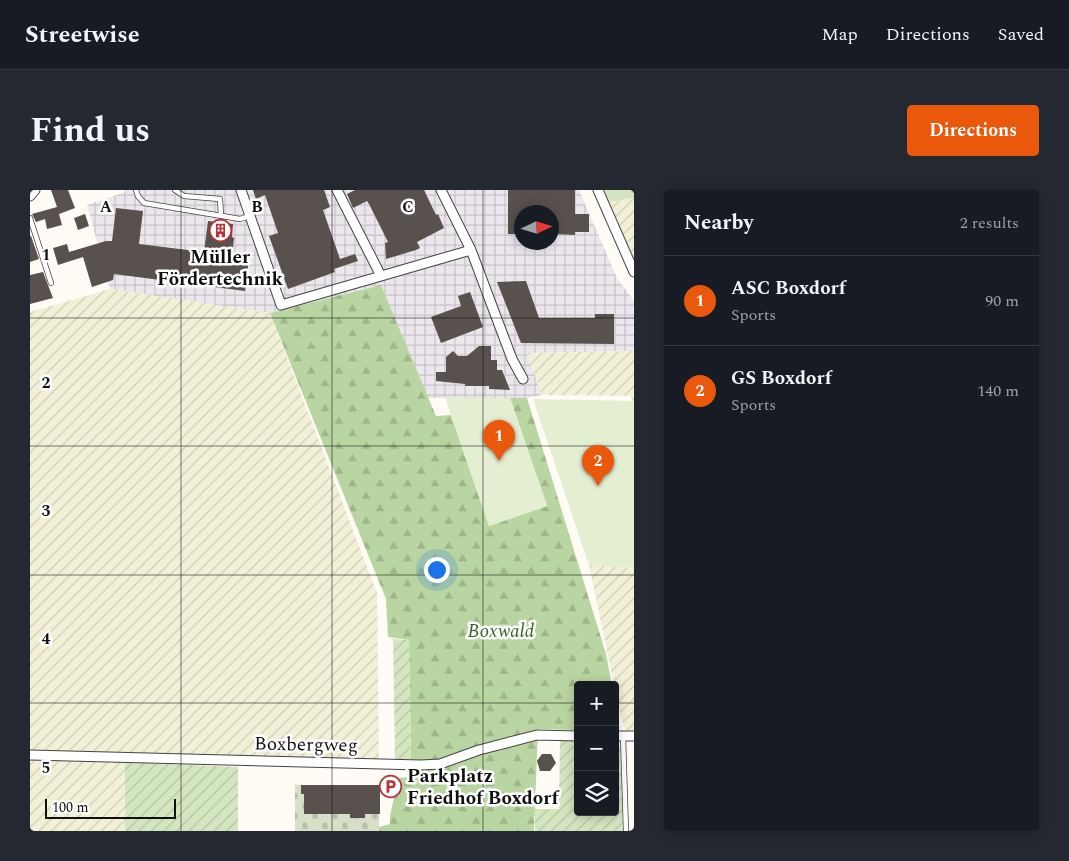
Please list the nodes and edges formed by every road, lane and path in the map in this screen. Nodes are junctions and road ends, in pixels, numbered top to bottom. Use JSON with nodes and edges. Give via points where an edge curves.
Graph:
{"nodes":[{"id":1,"x":35,"y":190,"type":"edge"},
{"id":2,"x":136,"y":190,"type":"edge"},
{"id":3,"x":175,"y":190,"type":"edge"},
{"id":4,"x":240,"y":190,"type":"edge"},
{"id":5,"x":337,"y":190,"type":"edge"},
{"id":6,"x":441,"y":190,"type":"edge"},
{"id":7,"x":598,"y":190,"type":"edge"},
{"id":8,"x":30,"y":196,"type":"edge"},
{"id":9,"x":221,"y":216,"type":"junction"},
{"id":10,"x":250,"y":216,"type":"junction"},
{"id":11,"x":30,"y":218,"type":"edge"},
{"id":12,"x":471,"y":250,"type":"junction"},
{"id":13,"x":634,"y":272,"type":"edge"},
{"id":14,"x":381,"y":276,"type":"junction"},
{"id":15,"x":51,"y":283,"type":"dead end"},
{"id":16,"x":523,"y":379,"type":"dead end"},
{"id":17,"x":574,"y":736,"type":"edge"},
{"id":18,"x":619,"y":736,"type":"edge"},
{"id":19,"x":634,"y":736,"type":"edge"},
{"id":20,"x":30,"y":755,"type":"edge"},
{"id":21,"x":626,"y":831,"type":"edge"}],
"edges":[{"from":1,"to":8,"type":"street"},
{"from":2,"to":9,"type":"lane","via":[[144,203]]},
{"from":3,"to":9,"type":"lane","via":[[184,196],[220,199]]},
{"from":4,"to":10,"type":"street"},
{"from":5,"to":14,"type":"street"},
{"from":6,"to":12,"type":"street"},
{"from":7,"to":13,"type":"street"},
{"from":9,"to":10,"type":"lane"},
{"from":10,"to":14,"type":"street","via":[[281,305]]},
{"from":11,"to":15,"type":"lane"},
{"from":12,"to":14,"type":"street"},
{"from":12,"to":16,"type":"street","via":[[512,359]]},
{"from":17,"to":20,"type":"street","name":"Boxbergweg","via":[[537,735],[440,764],[421,765]]},
{"from":18,"to":19,"type":"street"},
{"from":18,"to":21,"type":"lane"}]}
